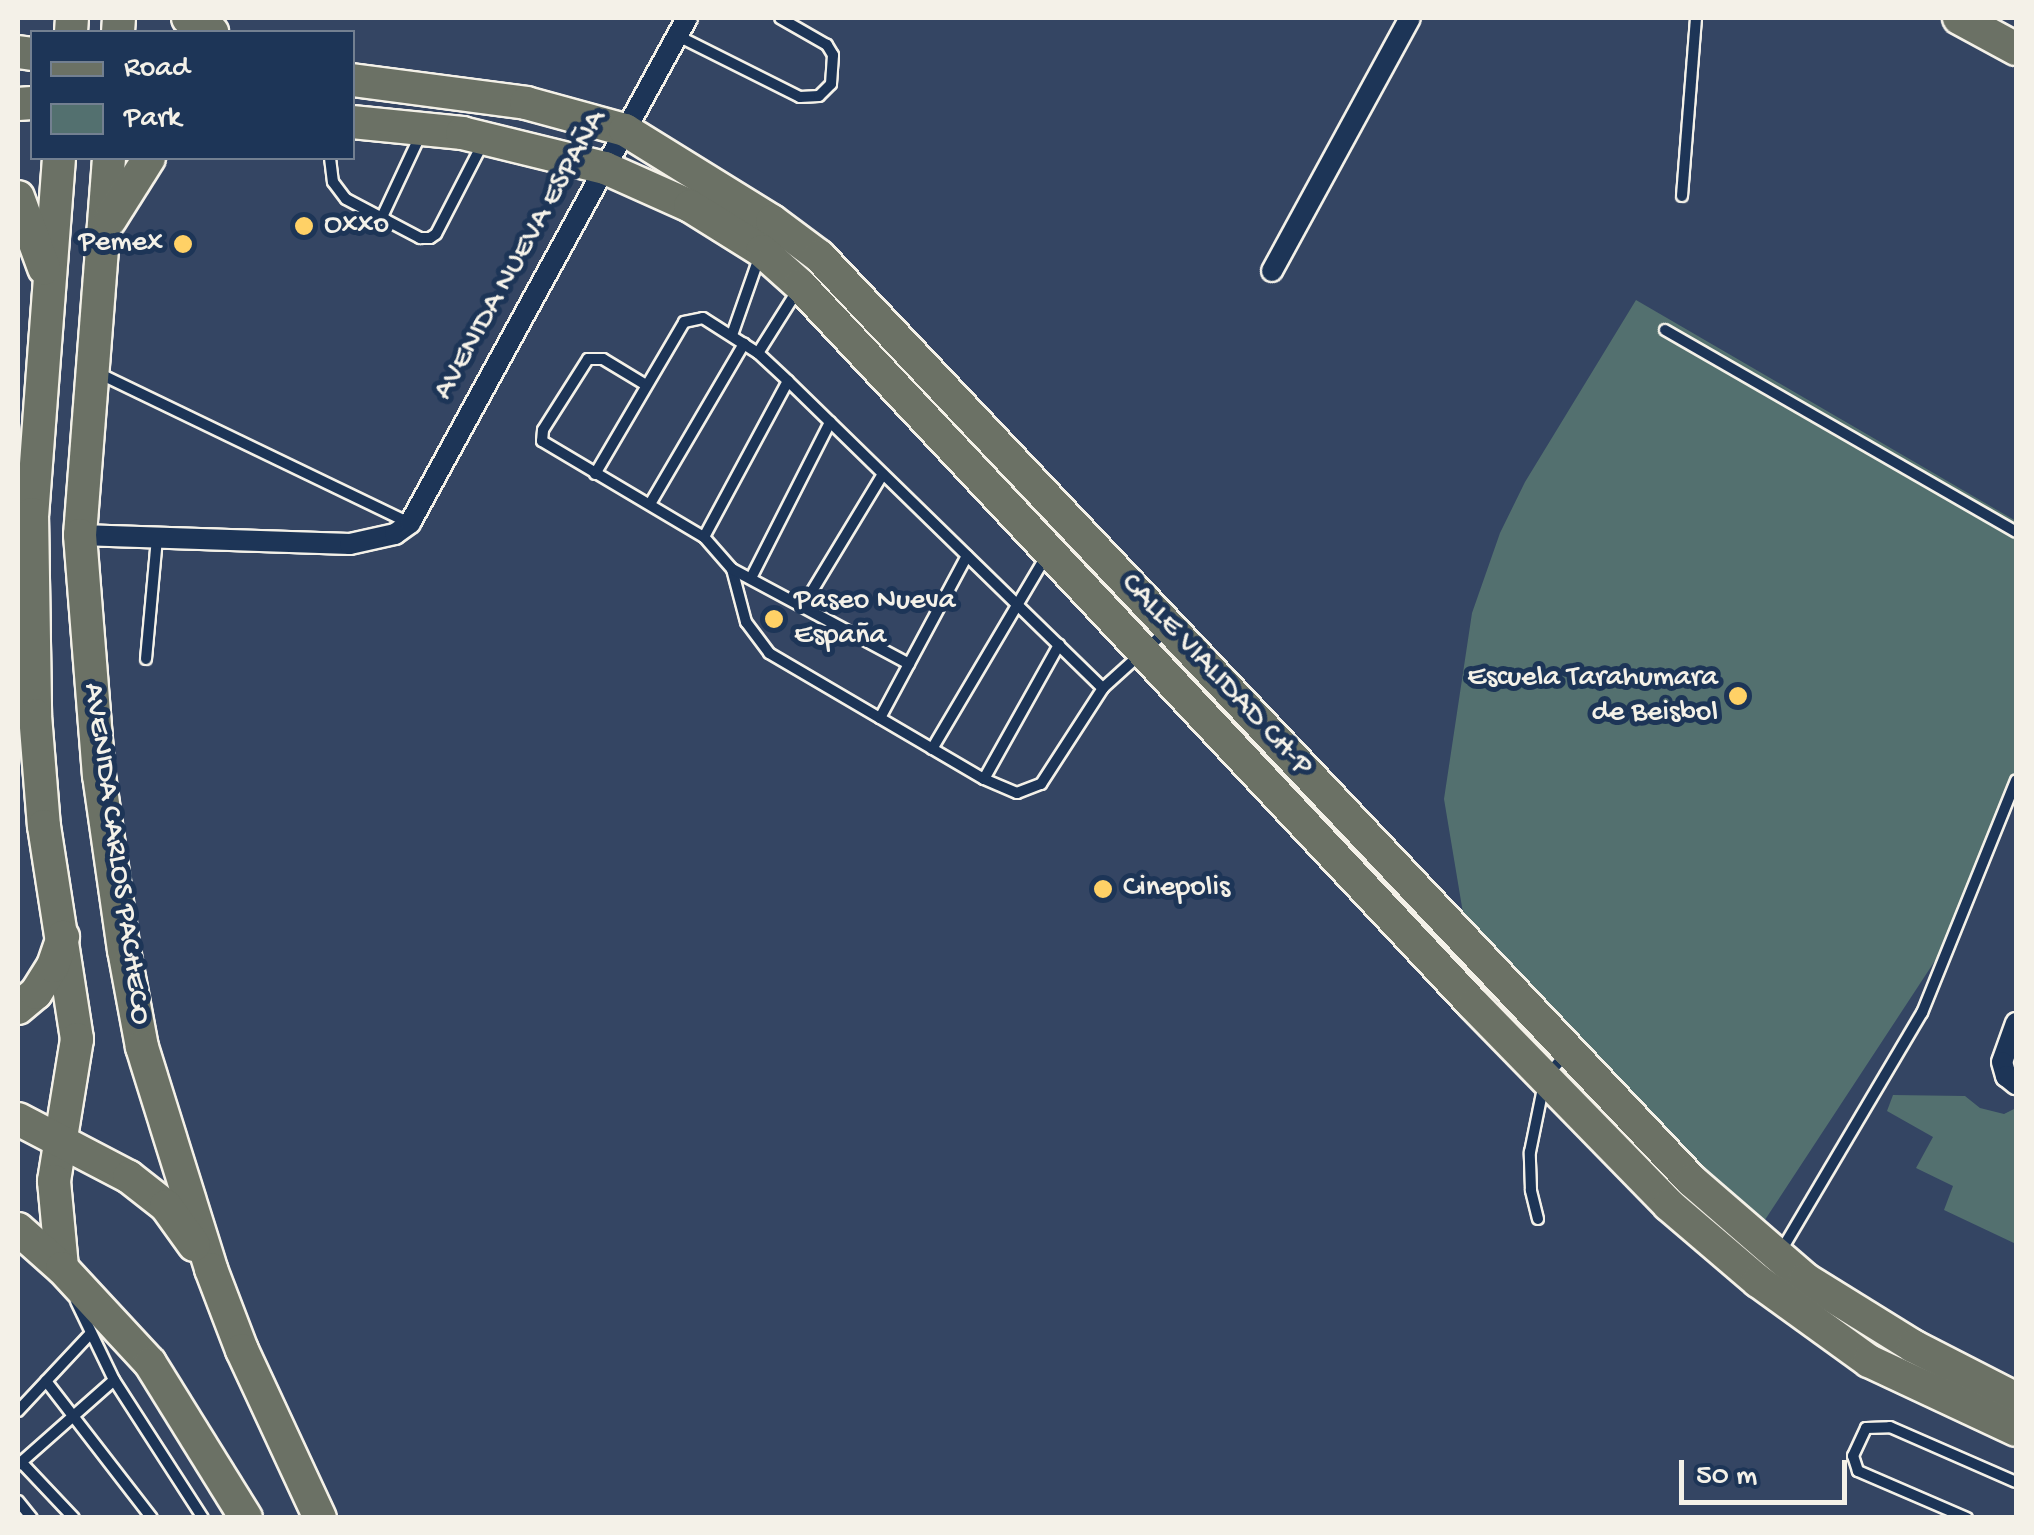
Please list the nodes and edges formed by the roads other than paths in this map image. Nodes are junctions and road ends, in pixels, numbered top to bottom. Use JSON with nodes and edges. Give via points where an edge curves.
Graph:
{"nodes":[{"id":1,"x":780,"y":18,"type":"edge"},
{"id":2,"x":1410,"y":18,"type":"edge"},
{"id":3,"x":1696,"y":18,"type":"edge"},
{"id":4,"x":1959,"y":18,"type":"edge"},
{"id":5,"x":682,"y":27,"type":"edge"},
{"id":6,"x":2016,"y":49,"type":"edge"},
{"id":7,"x":355,"y":78,"type":"edge"},
{"id":8,"x":355,"y":122,"type":"edge"},
{"id":9,"x":424,"y":127,"type":"junction"},
{"id":10,"x":626,"y":130,"type":"junction"},
{"id":11,"x":486,"y":137,"type":"junction"},
{"id":12,"x":60,"y":160,"type":"edge"},
{"id":13,"x":109,"y":160,"type":"edge"},
{"id":14,"x":148,"y":160,"type":"edge"},
{"id":15,"x":330,"y":160,"type":"edge"},
{"id":16,"x":605,"y":168,"type":"junction"},
{"id":17,"x":1682,"y":196,"type":"dead end"},
{"id":18,"x":18,"y":197,"type":"edge"},
{"id":19,"x":382,"y":217,"type":"junction"},
{"id":20,"x":105,"y":228,"type":"junction"},
{"id":21,"x":767,"y":236,"type":"junction"},
{"id":22,"x":819,"y":256,"type":"junction"},
{"id":23,"x":1272,"y":271,"type":"dead end"},
{"id":24,"x":50,"y":285,"type":"junction"},
{"id":25,"x":800,"y":285,"type":"junction"},
{"id":26,"x":1665,"y":330,"type":"dead end"},
{"id":27,"x":732,"y":336,"type":"junction"},
{"id":28,"x":744,"y":344,"type":"junction"},
{"id":29,"x":758,"y":353,"type":"junction"},
{"id":30,"x":94,"y":372,"type":"junction"},
{"id":31,"x":788,"y":381,"type":"junction"},
{"id":32,"x":646,"y":385,"type":"junction"},
{"id":33,"x":830,"y":422,"type":"junction"},
{"id":34,"x":595,"y":474,"type":"junction"},
{"id":35,"x":882,"y":474,"type":"junction"},
{"id":36,"x":650,"y":504,"type":"junction"},
{"id":37,"x":410,"y":524,"type":"junction"},
{"id":38,"x":2016,"y":532,"type":"edge"},
{"id":39,"x":80,"y":535,"type":"junction"},
{"id":40,"x":704,"y":537,"type":"junction"},
{"id":41,"x":1061,"y":537,"type":"junction"},
{"id":42,"x":157,"y":538,"type":"junction"},
{"id":43,"x":968,"y":556,"type":"junction"},
{"id":44,"x":732,"y":569,"type":"junction"},
{"id":45,"x":751,"y":578,"type":"junction"},
{"id":46,"x":1015,"y":604,"type":"junction"},
{"id":47,"x":804,"y":606,"type":"junction"},
{"id":48,"x":1170,"y":628,"type":"junction"},
{"id":49,"x":1058,"y":645,"type":"junction"},
{"id":50,"x":1143,"y":652,"type":"junction"},
{"id":51,"x":146,"y":659,"type":"dead end"},
{"id":52,"x":910,"y":664,"type":"junction"},
{"id":53,"x":1103,"y":688,"type":"junction"},
{"id":54,"x":880,"y":718,"type":"junction"},
{"id":55,"x":932,"y":749,"type":"junction"},
{"id":56,"x":984,"y":778,"type":"junction"},
{"id":57,"x":2016,"y":780,"type":"edge"},
{"id":58,"x":63,"y":937,"type":"junction"},
{"id":59,"x":18,"y":1008,"type":"edge"},
{"id":60,"x":2016,"y":1024,"type":"edge"},
{"id":61,"x":1569,"y":1050,"type":"junction"},
{"id":62,"x":1544,"y":1078,"type":"junction"},
{"id":63,"x":2016,"y":1084,"type":"edge"},
{"id":64,"x":18,"y":1119,"type":"edge"},
{"id":65,"x":62,"y":1145,"type":"junction"},
{"id":66,"x":1538,"y":1219,"type":"dead end"},
{"id":67,"x":18,"y":1229,"type":"edge"},
{"id":68,"x":62,"y":1268,"type":"junction"},
{"id":69,"x":210,"y":1269,"type":"junction"},
{"id":70,"x":1768,"y":1269,"type":"junction"},
{"id":71,"x":90,"y":1334,"type":"junction"},
{"id":72,"x":114,"y":1380,"type":"junction"},
{"id":73,"x":46,"y":1381,"type":"junction"},
{"id":74,"x":2016,"y":1399,"type":"edge"},
{"id":75,"x":18,"y":1411,"type":"edge"},
{"id":76,"x":72,"y":1416,"type":"junction"},
{"id":77,"x":2016,"y":1430,"type":"edge"},
{"id":78,"x":20,"y":1464,"type":"edge"},
{"id":79,"x":2016,"y":1482,"type":"edge"},
{"id":80,"x":18,"y":1501,"type":"edge"},
{"id":81,"x":32,"y":1518,"type":"edge"},
{"id":82,"x":74,"y":1518,"type":"edge"},
{"id":83,"x":152,"y":1518,"type":"edge"},
{"id":84,"x":203,"y":1518,"type":"edge"},
{"id":85,"x":246,"y":1518,"type":"edge"},
{"id":86,"x":320,"y":1518,"type":"edge"},
{"id":87,"x":1967,"y":1518,"type":"edge"}],
"edges":[{"from":1,"to":5,"type":"lane","via":[[834,55],[831,84],[819,96],[800,97]]},
{"from":2,"to":23,"type":"street"},
{"from":3,"to":17,"type":"lane"},
{"from":4,"to":6,"type":"main road"},
{"from":5,"to":10,"type":"street","name":"AVENIDA NUEVA ESPAÑA"},
{"from":7,"to":10,"type":"main road","name":"CALLE VIALIDAD CH-P","via":[[526,103]]},
{"from":8,"to":9,"type":"main road","name":"CALLE VIALIDAD CH-P"},
{"from":9,"to":11,"type":"main road","name":"CALLE VIALIDAD CH-P"},
{"from":9,"to":19,"type":"lane"},
{"from":10,"to":16,"type":"street","name":"AVENIDA NUEVA ESPAÑA"},
{"from":10,"to":21,"type":"main road","name":"CALLE VIALIDAD CH-P"},
{"from":11,"to":16,"type":"main road","name":"CALLE VIALIDAD CH-P"},
{"from":11,"to":19,"type":"lane","via":[[436,234],[420,238]]},
{"from":12,"to":24,"type":"main road","name":"AVENIDA CARLOS PACHECO"},
{"from":13,"to":20,"type":"main road","name":"AVENIDA CARLOS PACHECO"},
{"from":14,"to":20,"type":"main road"},
{"from":15,"to":19,"type":"lane","via":[[338,191]]},
{"from":16,"to":21,"type":"main road","name":"CALLE VIALIDAD CH-P"},
{"from":16,"to":37,"type":"street","name":"AVENIDA NUEVA ESPAÑA"},
{"from":18,"to":24,"type":"main road"},
{"from":20,"to":30,"type":"main road","name":"AVENIDA CARLOS PACHECO"},
{"from":21,"to":22,"type":"main road","name":"CALLE VIALIDAD CH-P"},
{"from":21,"to":25,"type":"main road","name":"CALLE VIALIDAD CH-P"},
{"from":21,"to":27,"type":"lane"},
{"from":22,"to":25,"type":"lane"},
{"from":22,"to":41,"type":"main road","name":"CALLE VIALIDAD CH-P"},
{"from":24,"to":58,"type":"main road","name":"AVENIDA CARLOS PACHECO","via":[[32,514],[34,715]]},
{"from":25,"to":29,"type":"lane"},
{"from":25,"to":41,"type":"main road","name":"CALLE VIALIDAD CH-P"},
{"from":26,"to":38,"type":"lane"},
{"from":27,"to":28,"type":"lane"},
{"from":27,"to":32,"type":"lane","via":[[703,318],[689,318]]},
{"from":28,"to":29,"type":"lane"},
{"from":28,"to":36,"type":"lane"},
{"from":29,"to":31,"type":"lane"},
{"from":30,"to":37,"type":"lane"},
{"from":30,"to":39,"type":"main road","name":"AVENIDA CARLOS PACHECO"},
{"from":31,"to":33,"type":"lane"},
{"from":31,"to":40,"type":"lane"},
{"from":32,"to":34,"type":"lane"},
{"from":32,"to":34,"type":"lane","via":[[603,359],[588,359],[543,430],[544,445]]},
{"from":33,"to":35,"type":"lane"},
{"from":33,"to":45,"type":"lane"},
{"from":34,"to":36,"type":"lane"},
{"from":35,"to":43,"type":"lane"},
{"from":35,"to":47,"type":"lane"},
{"from":36,"to":40,"type":"lane"},
{"from":37,"to":42,"type":"street","via":[[396,534],[350,544]]},
{"from":39,"to":42,"type":"street"},
{"from":39,"to":69,"type":"main road","name":"AVENIDA CARLOS PACHECO","via":[[99,775],[124,950],[142,1047]]},
{"from":40,"to":44,"type":"lane"},
{"from":41,"to":46,"type":"lane"},
{"from":41,"to":48,"type":"main road","name":"CALLE VIALIDAD CH-P"},
{"from":41,"to":50,"type":"main road","name":"CALLE VIALIDAD CH-P"},
{"from":42,"to":51,"type":"lane"},
{"from":43,"to":46,"type":"lane"},
{"from":43,"to":52,"type":"lane"},
{"from":44,"to":45,"type":"lane"},
{"from":44,"to":54,"type":"lane","via":[[746,622],[769,653]]},
{"from":45,"to":47,"type":"lane"},
{"from":46,"to":49,"type":"lane"},
{"from":46,"to":55,"type":"lane"},
{"from":47,"to":52,"type":"lane"},
{"from":48,"to":50,"type":"lane"},
{"from":48,"to":61,"type":"main road","name":"CALLE VIALIDAD CH-P"},
{"from":49,"to":53,"type":"lane"},
{"from":49,"to":56,"type":"lane"},
{"from":50,"to":53,"type":"lane"},
{"from":50,"to":62,"type":"main road","name":"CALLE VIALIDAD CH-P"},
{"from":52,"to":54,"type":"lane"},
{"from":53,"to":56,"type":"lane","via":[[1041,784],[1018,793]]},
{"from":54,"to":55,"type":"lane"},
{"from":55,"to":56,"type":"lane"},
{"from":57,"to":70,"type":"lane","via":[[1922,1013]]},
{"from":58,"to":59,"type":"main road","via":[[53,966]]},
{"from":58,"to":65,"type":"main road","name":"AVENIDA CARLOS PACHECO","via":[[76,1039]]},
{"from":60,"to":63,"type":"street","via":[[2002,1062]]},
{"from":61,"to":62,"type":"lane"},
{"from":61,"to":70,"type":"main road","name":"CALLE VIALIDAD CH-P"},
{"from":62,"to":66,"type":"lane","via":[[1530,1152]]},
{"from":62,"to":70,"type":"main road","name":"CALLE VIALIDAD CH-P","via":[[1669,1205]]},
{"from":64,"to":65,"type":"main road"},
{"from":65,"to":68,"type":"main road","name":"AVENIDA CARLOS PACHECO","via":[[54,1182]]},
{"from":65,"to":69,"type":"main road","via":[[129,1177],[166,1206]]},
{"from":67,"to":68,"type":"main road"},
{"from":68,"to":71,"type":"lane"},
{"from":68,"to":85,"type":"main road","via":[[150,1363]]},
{"from":69,"to":86,"type":"main road","name":"AVENIDA CARLOS PACHECO"},
{"from":70,"to":74,"type":"main road","name":"CALLE VIALIDAD CH-P"},
{"from":70,"to":77,"type":"main road","name":"CALLE VIALIDAD CH-P","via":[[1869,1361]]},
{"from":71,"to":72,"type":"lane"},
{"from":71,"to":73,"type":"lane"},
{"from":72,"to":76,"type":"lane"},
{"from":72,"to":84,"type":"lane"},
{"from":73,"to":75,"type":"lane"},
{"from":73,"to":76,"type":"lane"},
{"from":76,"to":78,"type":"lane"},
{"from":76,"to":83,"type":"lane"},
{"from":78,"to":82,"type":"lane"},
{"from":79,"to":87,"type":"lane","via":[[1890,1428],[1866,1428],[1853,1456],[1858,1471]]},
{"from":80,"to":81,"type":"lane"}]}
